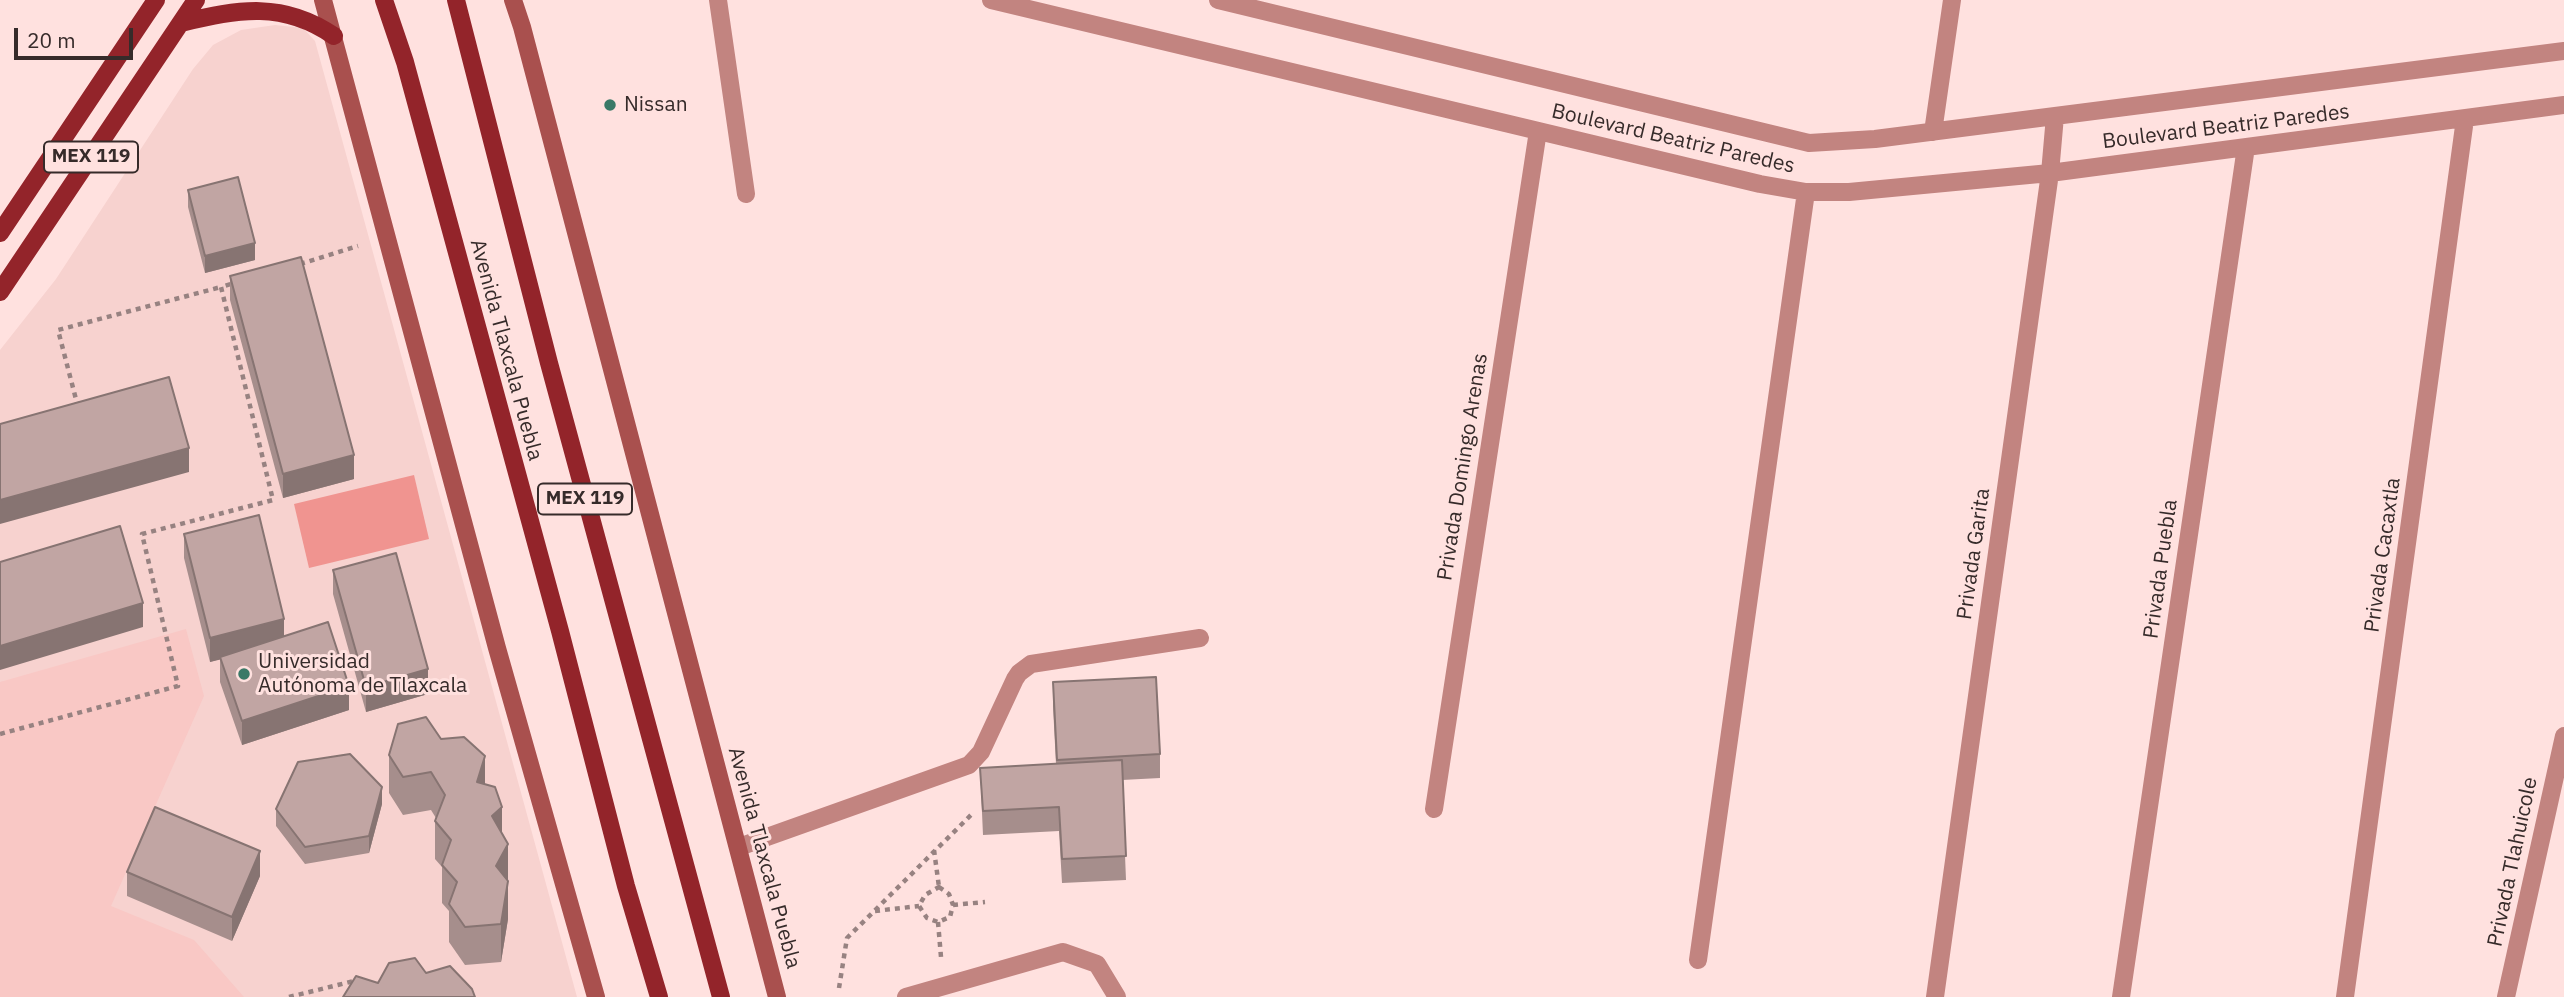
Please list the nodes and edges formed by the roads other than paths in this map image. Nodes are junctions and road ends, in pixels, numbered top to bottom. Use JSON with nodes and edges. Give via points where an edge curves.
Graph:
{"nodes":[{"id":1,"x":156,"y":0,"type":"edge"},
{"id":2,"x":196,"y":0,"type":"edge"},
{"id":3,"x":323,"y":0,"type":"edge"},
{"id":4,"x":384,"y":0,"type":"edge"},
{"id":5,"x":456,"y":0,"type":"edge"},
{"id":6,"x":513,"y":0,"type":"edge"},
{"id":7,"x":718,"y":0,"type":"edge"},
{"id":8,"x":992,"y":0,"type":"edge"},
{"id":9,"x":1218,"y":0,"type":"edge"},
{"id":10,"x":1952,"y":0,"type":"edge"},
{"id":11,"x":181,"y":23,"type":"junction"},
{"id":12,"x":334,"y":36,"type":"junction"},
{"id":13,"x":2564,"y":51,"type":"edge"},
{"id":14,"x":2564,"y":105,"type":"edge"},
{"id":15,"x":2055,"y":116,"type":"junction"},
{"id":16,"x":2465,"y":119,"type":"junction"},
{"id":17,"x":1538,"y":131,"type":"junction"},
{"id":18,"x":1933,"y":132,"type":"junction"},
{"id":19,"x":2246,"y":147,"type":"junction"},
{"id":20,"x":2050,"y":173,"type":"junction"},
{"id":21,"x":1806,"y":192,"type":"junction"},
{"id":22,"x":746,"y":194,"type":"dead end"},
{"id":23,"x":0,"y":233,"type":"edge"},
{"id":24,"x":0,"y":292,"type":"edge"},
{"id":25,"x":1200,"y":638,"type":"dead end"},
{"id":26,"x":2564,"y":736,"type":"edge"},
{"id":27,"x":1434,"y":810,"type":"dead end"},
{"id":28,"x":738,"y":847,"type":"junction"},
{"id":29,"x":1698,"y":960,"type":"dead end"},
{"id":30,"x":596,"y":997,"type":"edge"},
{"id":31,"x":659,"y":997,"type":"edge"},
{"id":32,"x":721,"y":997,"type":"edge"},
{"id":33,"x":777,"y":997,"type":"edge"},
{"id":34,"x":906,"y":997,"type":"edge"},
{"id":35,"x":1117,"y":997,"type":"edge"},
{"id":36,"x":1935,"y":997,"type":"edge"},
{"id":37,"x":2121,"y":997,"type":"edge"},
{"id":38,"x":2345,"y":997,"type":"edge"},
{"id":39,"x":2506,"y":997,"type":"edge"}],
"edges":[{"from":1,"to":23,"type":"main road","number":"MEX 119"},
{"from":2,"to":11,"type":"main road","number":"MEX 119"},
{"from":3,"to":12,"type":"main road"},
{"from":4,"to":31,"type":"main road","name":"Avenida Tlaxcala Puebla","number":"MEX 119","via":[[405,62]]},
{"from":5,"to":32,"type":"main road","name":"Avenida Tlaxcala Puebla","number":"MEX 119","via":[[552,376]]},
{"from":6,"to":28,"type":"main road","name":"Avenida Tlaxcala Puebla"},
{"from":7,"to":22,"type":"street"},
{"from":8,"to":17,"type":"street","name":"Boulevard Beatriz Paredes"},
{"from":9,"to":18,"type":"street","name":"Boulevard Beatriz Paredes","via":[[1809,143]]},
{"from":10,"to":18,"type":"street"},
{"from":11,"to":12,"type":"main road","via":[[243,11],[271,12],[314,22]]},
{"from":11,"to":24,"type":"main road","number":"MEX 119"},
{"from":12,"to":30,"type":"main road","via":[[497,648]]},
{"from":13,"to":15,"type":"street","name":"Boulevard Beatriz Paredes"},
{"from":14,"to":16,"type":"street","name":"Boulevard Beatriz Paredes"},
{"from":15,"to":18,"type":"street","name":"Boulevard Beatriz Paredes"},
{"from":15,"to":20,"type":"street","name":"Privada Garita"},
{"from":16,"to":19,"type":"street","name":"Boulevard Beatriz Paredes"},
{"from":16,"to":38,"type":"street","name":"Privada Cacaxtla"},
{"from":17,"to":21,"type":"street","name":"Boulevard Beatriz Paredes"},
{"from":17,"to":27,"type":"street","name":"Privada Domingo Arenas"},
{"from":19,"to":20,"type":"street","name":"Boulevard Beatriz Paredes"},
{"from":19,"to":37,"type":"street","name":"Privada Puebla"},
{"from":20,"to":21,"type":"street","name":"Boulevard Beatriz Paredes"},
{"from":20,"to":36,"type":"street","name":"Privada Garita"},
{"from":21,"to":29,"type":"street"},
{"from":25,"to":28,"type":"street","via":[[1031,664],[1015,679],[981,752],[969,765]]},
{"from":26,"to":39,"type":"street","name":"Privada Tlahuicole"},
{"from":28,"to":33,"type":"main road","name":"Avenida Tlaxcala Puebla"},
{"from":34,"to":35,"type":"street","via":[[1063,952],[1097,964]]}]}
